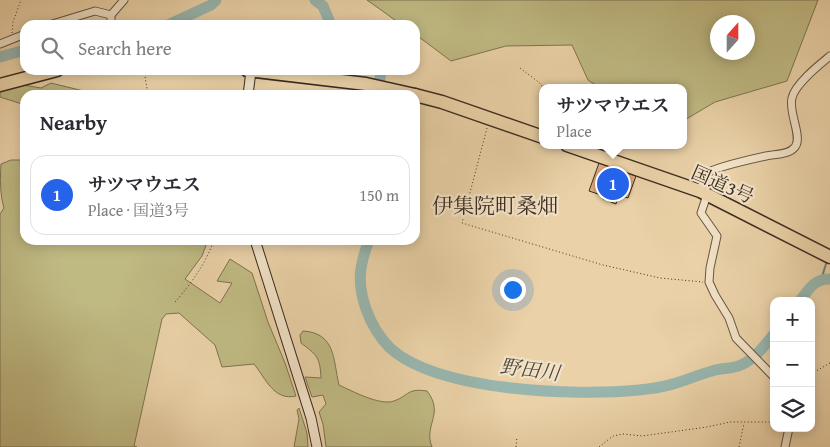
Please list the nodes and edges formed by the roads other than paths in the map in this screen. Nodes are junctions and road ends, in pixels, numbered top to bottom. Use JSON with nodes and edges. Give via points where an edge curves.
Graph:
{"nodes":[{"id":1,"x":124,"y":0,"type":"edge"},
{"id":2,"x":65,"y":20,"type":"edge"},
{"id":3,"x":111,"y":20,"type":"edge"},
{"id":4,"x":20,"y":36,"type":"edge"},
{"id":5,"x":0,"y":44,"type":"edge"},
{"id":6,"x":830,"y":56,"type":"edge"},
{"id":7,"x":38,"y":75,"type":"edge"},
{"id":8,"x":250,"y":75,"type":"edge"},
{"id":9,"x":286,"y":75,"type":"edge"},
{"id":10,"x":0,"y":85,"type":"edge"},
{"id":11,"x":249,"y":90,"type":"edge"},
{"id":12,"x":395,"y":90,"type":"edge"},
{"id":13,"x":420,"y":96,"type":"edge"},
{"id":14,"x":539,"y":136,"type":"edge"},
{"id":15,"x":578,"y":149,"type":"edge"},
{"id":16,"x":703,"y":193,"type":"junction"},
{"id":17,"x":257,"y":245,"type":"edge"},
{"id":18,"x":830,"y":257,"type":"edge"},
{"id":19,"x":770,"y":373,"type":"edge"},
{"id":20,"x":788,"y":432,"type":"edge"},
{"id":21,"x":317,"y":447,"type":"edge"},
{"id":22,"x":785,"y":447,"type":"edge"}],
"edges":[{"from":1,"to":3,"type":"street"},
{"from":2,"to":3,"type":"street","via":[[95,11]]},
{"from":4,"to":5,"type":"street"},
{"from":6,"to":16,"type":"street","via":[[792,97],[798,140],[795,148],[715,169],[708,174]]},
{"from":7,"to":10,"type":"highway"},
{"from":8,"to":11,"type":"street"},
{"from":9,"to":12,"type":"highway"},
{"from":13,"to":14,"type":"highway"},
{"from":15,"to":16,"type":"highway","name":"国道3号"},
{"from":16,"to":18,"type":"highway","name":"国道3号"},
{"from":16,"to":19,"type":"street","via":[[701,213],[717,236],[709,282],[736,338]]},
{"from":17,"to":21,"type":"street","via":[[311,418]]},
{"from":20,"to":22,"type":"street"}]}
